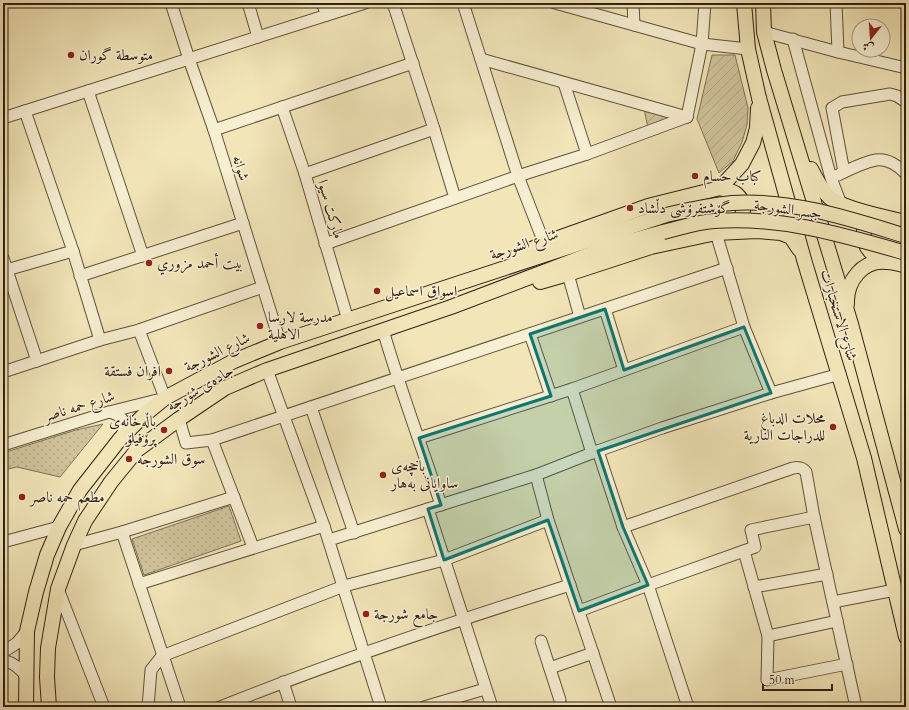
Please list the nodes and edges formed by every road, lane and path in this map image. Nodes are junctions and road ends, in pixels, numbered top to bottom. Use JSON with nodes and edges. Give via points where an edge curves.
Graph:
{"nodes":[{"id":1,"x":171,"y":3,"type":"edge"},
{"id":2,"x":248,"y":3,"type":"edge"},
{"id":3,"x":322,"y":3,"type":"edge"},
{"id":4,"x":365,"y":3,"type":"edge"},
{"id":5,"x":393,"y":3,"type":"edge"},
{"id":6,"x":463,"y":3,"type":"edge"},
{"id":7,"x":555,"y":3,"type":"edge"},
{"id":8,"x":633,"y":3,"type":"edge"},
{"id":9,"x":705,"y":3,"type":"edge"},
{"id":10,"x":744,"y":3,"type":"edge"},
{"id":11,"x":763,"y":3,"type":"edge"},
{"id":12,"x":836,"y":3,"type":"edge"},
{"id":13,"x":567,"y":5,"type":"edge"},
{"id":14,"x":327,"y":15,"type":"junction"},
{"id":15,"x":634,"y":25,"type":"junction"},
{"id":16,"x":764,"y":32,"type":"junction"},
{"id":17,"x":258,"y":37,"type":"junction"},
{"id":18,"x":793,"y":39,"type":"junction"},
{"id":19,"x":702,"y":44,"type":"junction"},
{"id":20,"x":748,"y":50,"type":"junction"},
{"id":21,"x":838,"y":52,"type":"junction"},
{"id":22,"x":189,"y":59,"type":"junction"},
{"id":23,"x":481,"y":59,"type":"junction"},
{"id":24,"x":413,"y":63,"type":"junction"},
{"id":25,"x":906,"y":68,"type":"edge"},
{"id":26,"x":564,"y":83,"type":"junction"},
{"id":27,"x":88,"y":91,"type":"junction"},
{"id":28,"x":759,"y":98,"type":"junction"},
{"id":29,"x":906,"y":102,"type":"edge"},
{"id":30,"x":282,"y":107,"type":"junction"},
{"id":31,"x":25,"y":111,"type":"junction"},
{"id":32,"x":687,"y":117,"type":"junction"},
{"id":33,"x":3,"y":118,"type":"edge"},
{"id":34,"x":434,"y":129,"type":"junction"},
{"id":35,"x":214,"y":130,"type":"junction"},
{"id":36,"x":794,"y":135,"type":"junction"},
{"id":37,"x":588,"y":154,"type":"junction"},
{"id":38,"x":844,"y":172,"type":"junction"},
{"id":39,"x":305,"y":174,"type":"junction"},
{"id":40,"x":906,"y":174,"type":"edge"},
{"id":41,"x":518,"y":176,"type":"junction"},
{"id":42,"x":831,"y":178,"type":"junction"},
{"id":43,"x":720,"y":188,"type":"junction"},
{"id":44,"x":455,"y":198,"type":"junction"},
{"id":45,"x":841,"y":204,"type":"junction"},
{"id":46,"x":875,"y":214,"type":"junction"},
{"id":47,"x":666,"y":215,"type":"joint"},
{"id":48,"x":906,"y":222,"type":"edge"},
{"id":49,"x":243,"y":224,"type":"junction"},
{"id":50,"x":663,"y":232,"type":"joint"},
{"id":51,"x":716,"y":233,"type":"junction"},
{"id":52,"x":906,"y":236,"type":"edge"},
{"id":53,"x":325,"y":244,"type":"junction"},
{"id":54,"x":544,"y":244,"type":"junction"},
{"id":55,"x":73,"y":251,"type":"junction"},
{"id":56,"x":906,"y":253,"type":"edge"},
{"id":57,"x":142,"y":256,"type":"junction"},
{"id":58,"x":3,"y":258,"type":"edge"},
{"id":59,"x":887,"y":262,"type":"junction"},
{"id":60,"x":805,"y":263,"type":"junction"},
{"id":61,"x":906,"y":266,"type":"edge"},
{"id":62,"x":727,"y":268,"type":"junction"},
{"id":63,"x":5,"y":271,"type":"edge"},
{"id":64,"x":568,"y":274,"type":"junction"},
{"id":65,"x":80,"y":276,"type":"junction"},
{"id":66,"x":455,"y":285,"type":"junction"},
{"id":67,"x":263,"y":287,"type":"junction"},
{"id":68,"x":450,"y":307,"type":"junction"},
{"id":69,"x":605,"y":309,"type":"junction"},
{"id":70,"x":580,"y":317,"type":"junction"},
{"id":71,"x":343,"y":322,"type":"junction"},
{"id":72,"x":851,"y":324,"type":"junction"},
{"id":73,"x":744,"y":327,"type":"junction"},
{"id":74,"x":139,"y":330,"type":"junction"},
{"id":75,"x":383,"y":330,"type":"junction"},
{"id":76,"x":530,"y":334,"type":"junction"},
{"id":77,"x":100,"y":340,"type":"junction"},
{"id":78,"x":280,"y":342,"type":"junction"},
{"id":79,"x":345,"y":343,"type":"junction"},
{"id":80,"x":37,"y":361,"type":"junction"},
{"id":81,"x":267,"y":370,"type":"junction"},
{"id":82,"x":624,"y":370,"type":"junction"},
{"id":83,"x":3,"y":372,"type":"edge"},
{"id":84,"x":840,"y":374,"type":"junction"},
{"id":85,"x":397,"y":378,"type":"junction"},
{"id":86,"x":572,"y":389,"type":"junction"},
{"id":87,"x":771,"y":393,"type":"junction"},
{"id":88,"x":551,"y":396,"type":"junction"},
{"id":89,"x":165,"y":398,"type":"junction"},
{"id":90,"x":311,"y":407,"type":"junction"},
{"id":91,"x":109,"y":412,"type":"junction"},
{"id":92,"x":283,"y":416,"type":"junction"},
{"id":93,"x":179,"y":419,"type":"junction"},
{"id":94,"x":419,"y":438,"type":"junction"},
{"id":95,"x":120,"y":439,"type":"junction"},
{"id":96,"x":212,"y":440,"type":"junction"},
{"id":97,"x":3,"y":445,"type":"edge"},
{"id":98,"x":595,"y":452,"type":"junction"},
{"id":99,"x":536,"y":475,"type":"junction"},
{"id":100,"x":234,"y":497,"type":"junction"},
{"id":101,"x":441,"y":505,"type":"junction"},
{"id":102,"x":428,"y":509,"type":"junction"},
{"id":103,"x":814,"y":517,"type":"junction"},
{"id":104,"x":548,"y":520,"type":"junction"},
{"id":105,"x":324,"y":526,"type":"junction"},
{"id":106,"x":59,"y":527,"type":"junction"},
{"id":107,"x":623,"y":527,"type":"junction"},
{"id":108,"x":906,"y":529,"type":"edge"},
{"id":109,"x":122,"y":532,"type":"junction"},
{"id":110,"x":354,"y":533,"type":"junction"},
{"id":111,"x":329,"y":540,"type":"junction"},
{"id":112,"x":3,"y":542,"type":"edge"},
{"id":113,"x":74,"y":545,"type":"junction"},
{"id":114,"x":253,"y":548,"type":"junction"},
{"id":115,"x":744,"y":551,"type":"junction"},
{"id":116,"x":444,"y":560,"type":"junction"},
{"id":117,"x":827,"y":574,"type":"junction"},
{"id":118,"x":139,"y":584,"type":"junction"},
{"id":119,"x":570,"y":585,"type":"junction"},
{"id":120,"x":648,"y":585,"type":"junction"},
{"id":121,"x":344,"y":586,"type":"junction"},
{"id":122,"x":754,"y":587,"type":"junction"},
{"id":123,"x":58,"y":589,"type":"junction"},
{"id":124,"x":895,"y":590,"type":"junction"},
{"id":125,"x":833,"y":602,"type":"junction"},
{"id":126,"x":579,"y":611,"type":"junction"},
{"id":127,"x":463,"y":619,"type":"junction"},
{"id":128,"x":837,"y":621,"type":"junction"},
{"id":129,"x":27,"y":632,"type":"junction"},
{"id":130,"x":768,"y":636,"type":"junction"},
{"id":131,"x":906,"y":637,"type":"edge"},
{"id":132,"x":541,"y":642,"type":"dead end"},
{"id":133,"x":3,"y":652,"type":"edge"},
{"id":134,"x":364,"y":653,"type":"junction"},
{"id":135,"x":593,"y":653,"type":"junction"},
{"id":136,"x":162,"y":656,"type":"junction"},
{"id":137,"x":3,"y":660,"type":"edge"},
{"id":138,"x":847,"y":664,"type":"junction"},
{"id":139,"x":550,"y":668,"type":"junction"},
{"id":140,"x":27,"y":678,"type":"junction"},
{"id":141,"x":283,"y":682,"type":"junction"},
{"id":142,"x":485,"y":689,"type":"junction"},
{"id":143,"x":560,"y":700,"type":"dead end"},
{"id":144,"x":26,"y":707,"type":"edge"},
{"id":145,"x":49,"y":707,"type":"edge"},
{"id":146,"x":104,"y":707,"type":"edge"},
{"id":147,"x":148,"y":707,"type":"edge"},
{"id":148,"x":180,"y":707,"type":"edge"},
{"id":149,"x":220,"y":707,"type":"edge"},
{"id":150,"x":291,"y":707,"type":"edge"},
{"id":151,"x":381,"y":707,"type":"edge"},
{"id":152,"x":424,"y":707,"type":"edge"},
{"id":153,"x":492,"y":707,"type":"edge"},
{"id":154,"x":611,"y":707,"type":"edge"},
{"id":155,"x":688,"y":707,"type":"edge"},
{"id":156,"x":856,"y":707,"type":"edge"}],
"edges":[{"from":1,"to":22,"type":"street","name":"شوانە"},
{"from":2,"to":17,"type":"street"},
{"from":3,"to":14,"type":"street"},
{"from":4,"to":14,"type":"street"},
{"from":5,"to":24,"type":"street"},
{"from":6,"to":23,"type":"street"},
{"from":7,"to":13,"type":"street"},
{"from":8,"to":15,"type":"street"},
{"from":9,"to":19,"type":"street"},
{"from":10,"to":20,"type":"main road","name":"شارع الاستخبارات"},
{"from":11,"to":16,"type":"main road","name":"شارع الاستخبارات"},
{"from":12,"to":21,"type":"street"},
{"from":13,"to":15,"type":"street"},
{"from":14,"to":17,"type":"street"},
{"from":15,"to":19,"type":"street"},
{"from":16,"to":18,"type":"street"},
{"from":16,"to":36,"type":"main road","name":"شارع الاستخبارات"},
{"from":17,"to":22,"type":"street"},
{"from":18,"to":21,"type":"street"},
{"from":18,"to":42,"type":"street"},
{"from":19,"to":20,"type":"street"},
{"from":19,"to":32,"type":"street"},
{"from":20,"to":28,"type":"main road","name":"شارع الاستخبارات"},
{"from":21,"to":25,"type":"street"},
{"from":22,"to":27,"type":"street"},
{"from":22,"to":35,"type":"street","name":"شوانە"},
{"from":23,"to":26,"type":"street"},
{"from":23,"to":41,"type":"street"},
{"from":24,"to":30,"type":"street"},
{"from":24,"to":34,"type":"street"},
{"from":26,"to":32,"type":"street"},
{"from":26,"to":37,"type":"street"},
{"from":27,"to":31,"type":"street"},
{"from":27,"to":57,"type":"street"},
{"from":28,"to":43,"type":"main road","via":[[753,143],[742,164]]},
{"from":28,"to":60,"type":"main road","name":"شارع الاستخبارات"},
{"from":29,"to":38,"type":"street","via":[[890,94],[842,102],[832,108]]},
{"from":30,"to":35,"type":"street"},
{"from":30,"to":39,"type":"street","name":"مارکت سیوا"},
{"from":31,"to":33,"type":"street"},
{"from":31,"to":55,"type":"street"},
{"from":32,"to":37,"type":"street"},
{"from":34,"to":39,"type":"street"},
{"from":34,"to":44,"type":"street"},
{"from":35,"to":49,"type":"street","name":"شوانە"},
{"from":36,"to":45,"type":"main road","via":[[818,184],[831,199]]},
{"from":36,"to":72,"type":"main road","name":"شارع الاستخبارات"},
{"from":37,"to":41,"type":"street"},
{"from":38,"to":40,"type":"street","via":[[877,160],[892,163]]},
{"from":38,"to":42,"type":"street"},
{"from":39,"to":53,"type":"street","name":"مارکت سیوا"},
{"from":41,"to":44,"type":"street"},
{"from":41,"to":54,"type":"street"},
{"from":42,"to":45,"type":"street"},
{"from":43,"to":51,"type":"main road","via":[[735,193],[741,200],[744,210],[736,226]]},
{"from":43,"to":54,"type":"main road","via":[[648,206]]},
{"from":44,"to":53,"type":"street"},
{"from":45,"to":46,"type":"main road"},
{"from":46,"to":48,"type":"main road"},
{"from":46,"to":59,"type":"main road","via":[[865,227],[865,242],[873,255]]},
{"from":47,"to":52,"type":"main road","name":"جسر الشورجة","bridge":true,"via":[[733,203],[764,203],[826,212]]},
{"from":47,"to":66,"type":"main road","name":"شارع الشورجة"},
{"from":49,"to":57,"type":"street"},
{"from":49,"to":67,"type":"street","name":"شوانە"},
{"from":50,"to":56,"type":"main road","name":"جسر الشورجة","bridge":true,"via":[[712,221],[775,222],[846,236]]},
{"from":50,"to":68,"type":"main road","name":"جادەی شۆرجە","via":[[612,246]]},
{"from":51,"to":60,"type":"main road","via":[[775,232],[786,235],[797,244]]},
{"from":51,"to":62,"type":"street"},
{"from":51,"to":64,"type":"main road","via":[[651,247]]},
{"from":53,"to":71,"type":"street","name":"مارکت سیوا"},
{"from":54,"to":66,"type":"main road"},
{"from":55,"to":63,"type":"street"},
{"from":55,"to":65,"type":"street"},
{"from":57,"to":65,"type":"street"},
{"from":58,"to":63,"type":"street"},
{"from":59,"to":61,"type":"main road"},
{"from":59,"to":72,"type":"main road","via":[[876,262],[866,266],[852,280],[847,298]]},
{"from":60,"to":84,"type":"main road","name":"شارع الاستخبارات"},
{"from":62,"to":69,"type":"street"},
{"from":62,"to":73,"type":"street"},
{"from":63,"to":80,"type":"street"},
{"from":64,"to":68,"type":"main road"},
{"from":64,"to":70,"type":"street"},
{"from":65,"to":77,"type":"street"},
{"from":66,"to":71,"type":"main road","name":"شارع الشورجة"},
{"from":67,"to":74,"type":"street"},
{"from":67,"to":78,"type":"street","name":"شوانە"},
{"from":68,"to":75,"type":"main road","name":"جادەی شۆرجە"},
{"from":69,"to":70,"type":"street"},
{"from":69,"to":82,"type":"street"},
{"from":70,"to":76,"type":"street"},
{"from":71,"to":78,"type":"main road","name":"شارع الشورجة"},
{"from":71,"to":79,"type":"main road"},
{"from":72,"to":108,"type":"main road","name":"شارع الاستخبارات"},
{"from":73,"to":82,"type":"street"},
{"from":73,"to":87,"type":"street"},
{"from":74,"to":77,"type":"street"},
{"from":74,"to":89,"type":"street"},
{"from":75,"to":79,"type":"main road","name":"جادەی شۆرجە"},
{"from":75,"to":85,"type":"street"},
{"from":76,"to":85,"type":"street"},
{"from":76,"to":88,"type":"street"},
{"from":77,"to":80,"type":"street"},
{"from":78,"to":89,"type":"main road","name":"شارع الشورجة","via":[[234,361]]},
{"from":79,"to":81,"type":"main road","name":"جادەی شۆرجە"},
{"from":80,"to":83,"type":"street"},
{"from":81,"to":92,"type":"street"},
{"from":81,"to":93,"type":"main road","name":"جادەی شۆرجە","via":[[225,388]]},
{"from":82,"to":86,"type":"street"},
{"from":84,"to":87,"type":"street"},
{"from":84,"to":124,"type":"main road","name":"شارع الاستخبارات","via":[[864,458]]},
{"from":85,"to":90,"type":"street"},
{"from":85,"to":94,"type":"street"},
{"from":86,"to":88,"type":"street"},
{"from":86,"to":98,"type":"street"},
{"from":87,"to":98,"type":"street"},
{"from":88,"to":94,"type":"street"},
{"from":89,"to":91,"type":"street","name":"شارع حمه ناصر"},
{"from":89,"to":95,"type":"main road","name":"شارع الشورجة"},
{"from":90,"to":92,"type":"street"},
{"from":90,"to":110,"type":"street"},
{"from":91,"to":95,"type":"street","via":[[124,421]]},
{"from":91,"to":97,"type":"street","name":"شارع حمه ناصر"},
{"from":92,"to":96,"type":"street"},
{"from":92,"to":105,"type":"street"},
{"from":93,"to":96,"type":"street","via":[[186,443]]},
{"from":93,"to":113,"type":"main road","name":"جادەی شۆرجە","via":[[137,450],[111,482],[85,521]]},
{"from":94,"to":101,"type":"street"},
{"from":95,"to":106,"type":"main road","name":"شارع الشورجة","via":[[80,490]]},
{"from":96,"to":100,"type":"street"},
{"from":98,"to":99,"type":"street"},
{"from":98,"to":107,"type":"street"},
{"from":99,"to":101,"type":"street"},
{"from":99,"to":104,"type":"street"},
{"from":100,"to":109,"type":"street"},
{"from":100,"to":114,"type":"street"},
{"from":101,"to":102,"type":"street"},
{"from":102,"to":110,"type":"street"},
{"from":102,"to":116,"type":"street"},
{"from":103,"to":107,"type":"street","via":[[806,472],[800,467]]},
{"from":103,"to":115,"type":"street","via":[[751,530],[755,547]]},
{"from":103,"to":117,"type":"street"},
{"from":104,"to":116,"type":"street"},
{"from":104,"to":119,"type":"street"},
{"from":105,"to":111,"type":"street"},
{"from":105,"to":114,"type":"street"},
{"from":106,"to":112,"type":"street"},
{"from":106,"to":129,"type":"main road","name":"شارع الشورجة","via":[[36,592]]},
{"from":107,"to":120,"type":"street"},
{"from":109,"to":113,"type":"street"},
{"from":109,"to":118,"type":"street"},
{"from":110,"to":111,"type":"street"},
{"from":111,"to":121,"type":"street"},
{"from":113,"to":123,"type":"main road","name":"جادەی شۆرجە"},
{"from":114,"to":118,"type":"street"},
{"from":115,"to":120,"type":"street"},
{"from":115,"to":122,"type":"street"},
{"from":116,"to":121,"type":"street"},
{"from":116,"to":127,"type":"street"},
{"from":117,"to":122,"type":"street"},
{"from":117,"to":125,"type":"street"},
{"from":118,"to":136,"type":"street"},
{"from":119,"to":126,"type":"street"},
{"from":119,"to":127,"type":"street"},
{"from":120,"to":126,"type":"street"},
{"from":120,"to":155,"type":"street"},
{"from":121,"to":134,"type":"street"},
{"from":121,"to":136,"type":"street"},
{"from":122,"to":130,"type":"street"},
{"from":123,"to":145,"type":"main road","name":"جادەی شۆرجە","via":[[48,648]]},
{"from":123,"to":146,"type":"street"},
{"from":124,"to":125,"type":"street"},
{"from":124,"to":131,"type":"main road","name":"شارع الاستخبارات"},
{"from":125,"to":128,"type":"street"},
{"from":126,"to":135,"type":"street"},
{"from":127,"to":134,"type":"street"},
{"from":127,"to":142,"type":"street"},
{"from":128,"to":130,"type":"street"},
{"from":128,"to":138,"type":"street"},
{"from":129,"to":133,"type":"street"},
{"from":129,"to":140,"type":"main road","name":"شارع الشورجة"},
{"from":130,"to":138,"type":"street","via":[[767,680]]},
{"from":132,"to":139,"type":"street"},
{"from":134,"to":141,"type":"street"},
{"from":134,"to":151,"type":"street"},
{"from":135,"to":139,"type":"street"},
{"from":135,"to":154,"type":"street"},
{"from":136,"to":147,"type":"street","via":[[151,670]]},
{"from":136,"to":148,"type":"street"},
{"from":137,"to":140,"type":"street","via":[[16,665]]},
{"from":138,"to":156,"type":"street"},
{"from":139,"to":143,"type":"street"},
{"from":140,"to":144,"type":"main road","name":"شارع الشورجة"},
{"from":141,"to":149,"type":"street"},
{"from":141,"to":150,"type":"street"},
{"from":142,"to":152,"type":"street"},
{"from":142,"to":153,"type":"street"}]}
